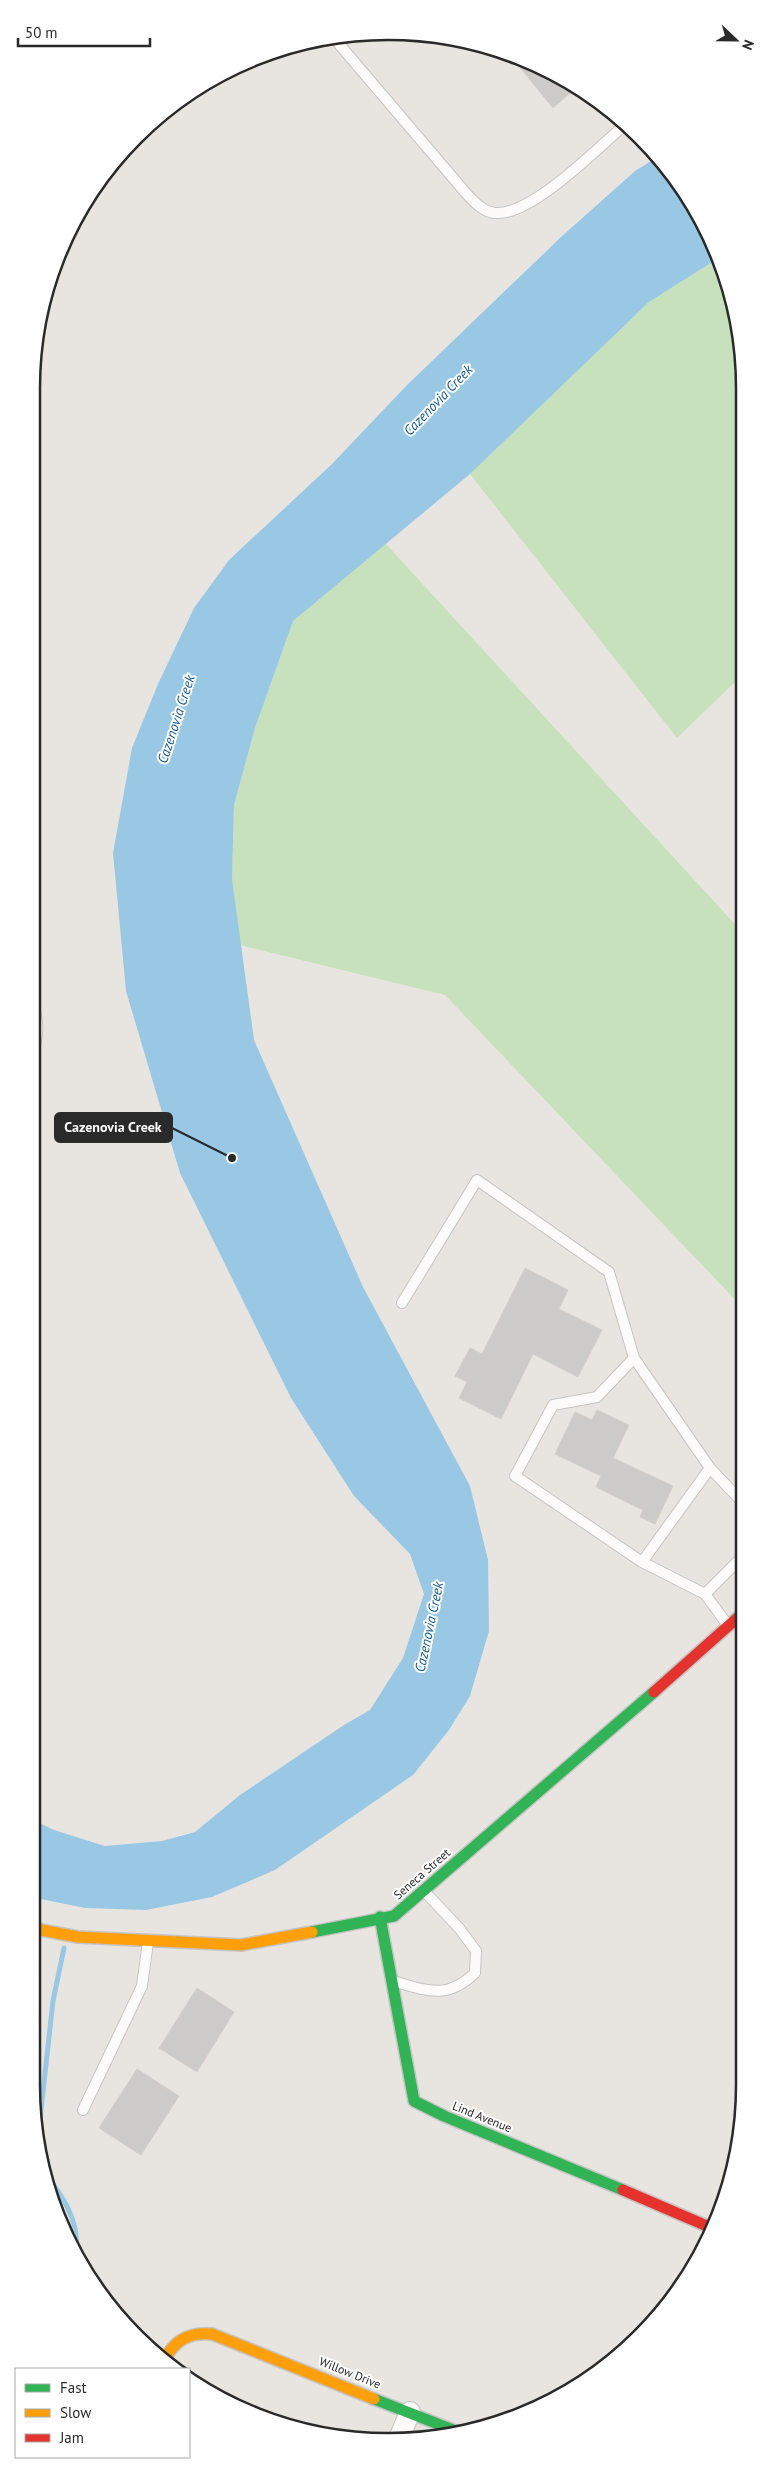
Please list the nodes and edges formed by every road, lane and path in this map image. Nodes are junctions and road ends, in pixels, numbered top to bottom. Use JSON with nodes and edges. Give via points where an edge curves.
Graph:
{"nodes":[{"id":1,"x":339,"y":44,"type":"edge"},
{"id":2,"x":620,"y":129,"type":"edge"},
{"id":3,"x":402,"y":1303,"type":"dead end"},
{"id":4,"x":634,"y":1358,"type":"junction"},
{"id":5,"x":710,"y":1468,"type":"junction"},
{"id":6,"x":736,"y":1496,"type":"edge"},
{"id":7,"x":642,"y":1562,"type":"junction"},
{"id":8,"x":736,"y":1563,"type":"edge"},
{"id":9,"x":705,"y":1594,"type":"junction"},
{"id":10,"x":736,"y":1618,"type":"edge"},
{"id":11,"x":728,"y":1625,"type":"junction"},
{"id":12,"x":424,"y":1890,"type":"junction"},
{"id":13,"x":380,"y":1917,"type":"junction"},
{"id":14,"x":40,"y":1930,"type":"edge"},
{"id":15,"x":148,"y":1940,"type":"junction"},
{"id":16,"x":391,"y":1981,"type":"junction"},
{"id":17,"x":83,"y":2110,"type":"dead end"},
{"id":18,"x":706,"y":2226,"type":"edge"},
{"id":19,"x":167,"y":2354,"type":"edge"},
{"id":20,"x":410,"y":2412,"type":"junction"},
{"id":21,"x":448,"y":2427,"type":"edge"},
{"id":22,"x":401,"y":2432,"type":"edge"}],
"edges":[{"from":1,"to":2,"type":"lane","via":[[465,192],[477,205],[494,214],[514,211],[534,202]]},
{"from":3,"to":4,"type":"lane","via":[[477,1180],[609,1272]]},
{"from":4,"to":5,"type":"lane"},
{"from":4,"to":7,"type":"lane","via":[[597,1397],[553,1405],[515,1476]]},
{"from":5,"to":6,"type":"lane"},
{"from":5,"to":7,"type":"lane"},
{"from":7,"to":9,"type":"lane"},
{"from":8,"to":9,"type":"lane"},
{"from":9,"to":11,"type":"lane"},
{"from":10,"to":11,"type":"street","name":"Seneca Street"},
{"from":11,"to":12,"type":"street","name":"Seneca Street","via":[[607,1734]]},
{"from":12,"to":13,"type":"street","name":"Seneca Street","via":[[394,1916]]},
{"from":12,"to":16,"type":"lane","via":[[476,1950],[475,1973],[462,1985],[444,1991],[432,1992]]},
{"from":13,"to":15,"type":"street","name":"Seneca Street","via":[[241,1945]]},
{"from":13,"to":16,"type":"street","name":"Lind Avenue"},
{"from":14,"to":15,"type":"street","name":"Seneca Street","via":[[78,1937]]},
{"from":15,"to":17,"type":"lane","via":[[142,1986]]},
{"from":16,"to":18,"type":"street","name":"Lind Avenue","via":[[414,2101]]},
{"from":19,"to":20,"type":"street","name":"Willow Drive","via":[[177,2341],[200,2333],[228,2340]]},
{"from":20,"to":21,"type":"street","name":"Willow Drive"},
{"from":20,"to":22,"type":"street"}]}
